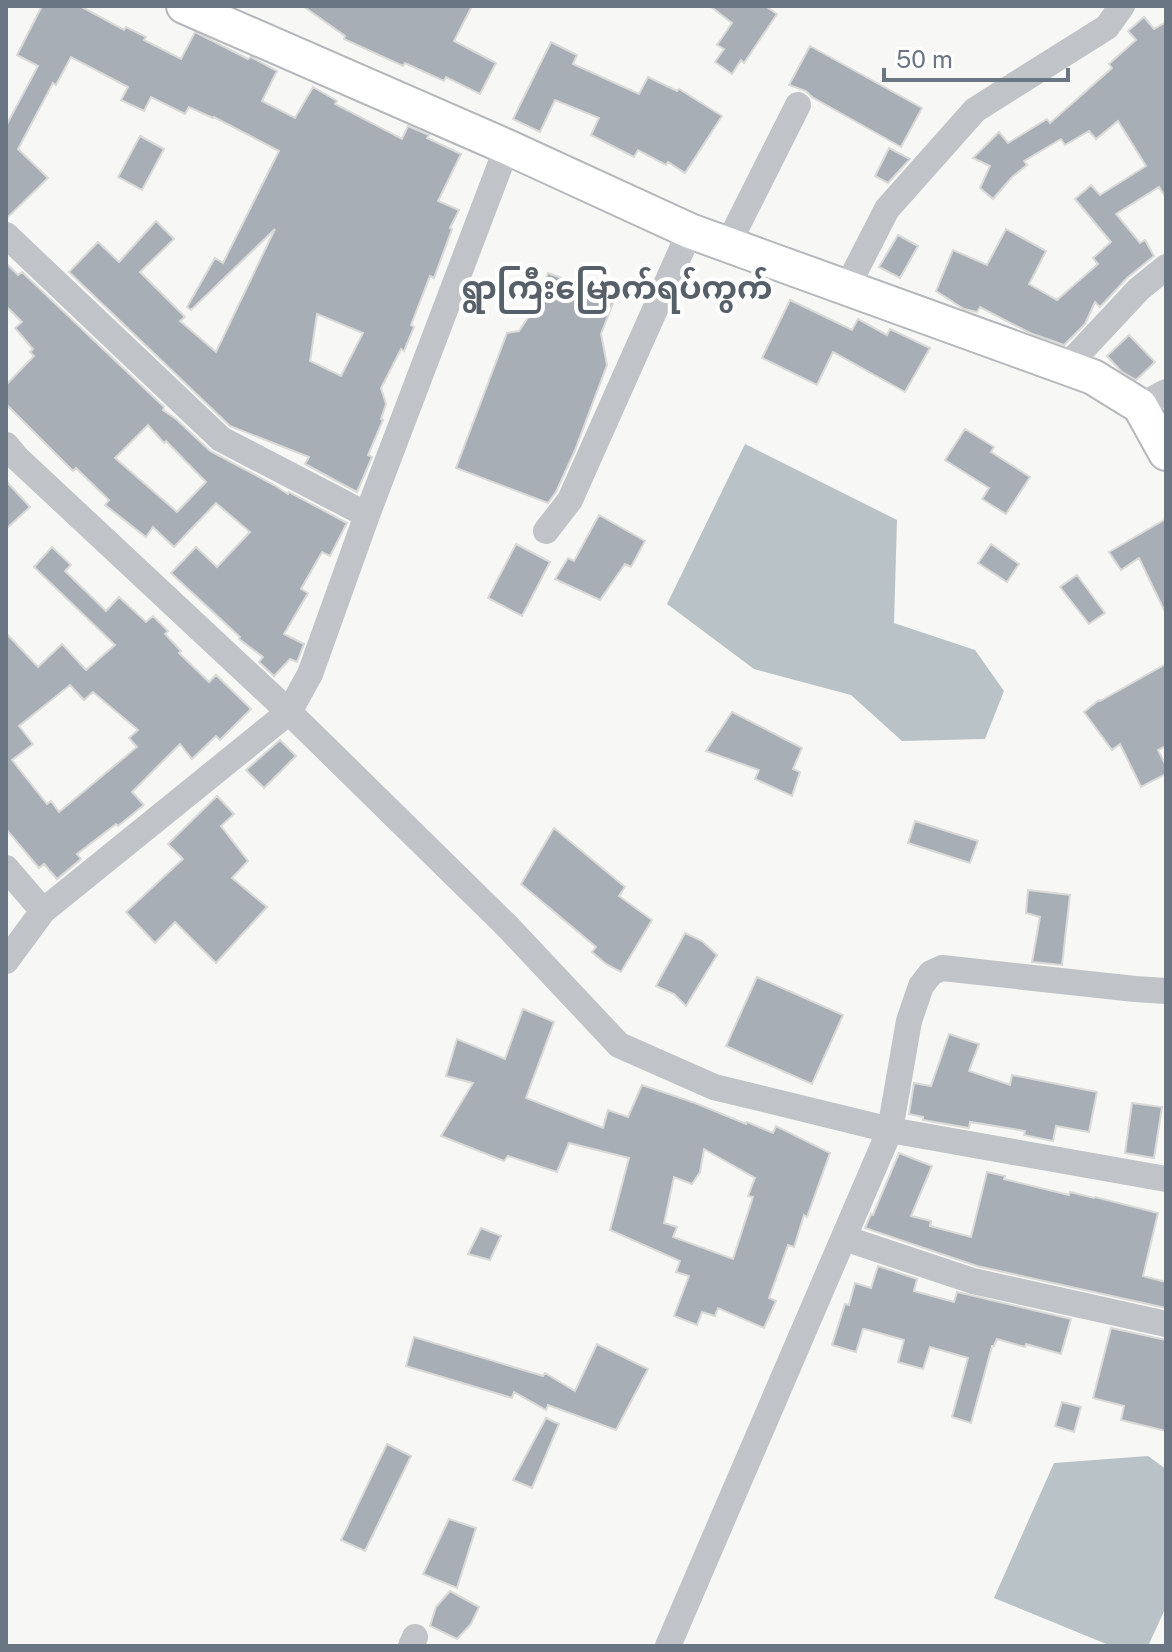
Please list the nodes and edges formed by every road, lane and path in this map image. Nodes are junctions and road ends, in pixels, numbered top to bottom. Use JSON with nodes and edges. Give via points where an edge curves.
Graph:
{"nodes":[{"id":1,"x":184,"y":6,"type":"edge"},
{"id":2,"x":1122,"y":6,"type":"edge"},
{"id":3,"x":798,"y":105,"type":"dead end"},
{"id":4,"x":507,"y":147,"type":"junction"},
{"id":5,"x":690,"y":231,"type":"junction"},
{"id":6,"x":6,"y":235,"type":"edge"},
{"id":7,"x":728,"y":244,"type":"junction"},
{"id":8,"x":1166,"y":267,"type":"edge"},
{"id":9,"x":847,"y":287,"type":"junction"},
{"id":10,"x":1066,"y":367,"type":"junction"},
{"id":11,"x":1153,"y":399,"type":"edge"},
{"id":12,"x":6,"y":445,"type":"edge"},
{"id":13,"x":1166,"y":453,"type":"edge"},
{"id":14,"x":367,"y":515,"type":"junction"},
{"id":15,"x":546,"y":531,"type":"dead end"},
{"id":16,"x":289,"y":712,"type":"junction"},
{"id":17,"x":6,"y":868,"type":"edge"},
{"id":18,"x":43,"y":911,"type":"junction"},
{"id":19,"x":6,"y":961,"type":"edge"},
{"id":20,"x":1166,"y":991,"type":"edge"},
{"id":21,"x":890,"y":1130,"type":"junction"},
{"id":22,"x":1166,"y":1179,"type":"edge"},
{"id":23,"x":844,"y":1238,"type":"junction"},
{"id":24,"x":1166,"y":1324,"type":"edge"},
{"id":25,"x":668,"y":1646,"type":"edge"}],
"edges":[{"from":1,"to":4,"type":"main road"},
{"from":2,"to":9,"type":"street","via":[[1107,27],[975,110],[887,209]]},
{"from":3,"to":7,"type":"street"},
{"from":4,"to":5,"type":"main road"},
{"from":4,"to":14,"type":"street"},
{"from":5,"to":7,"type":"main road"},
{"from":5,"to":15,"type":"street","via":[[570,500]]},
{"from":6,"to":14,"type":"street","via":[[221,439]]},
{"from":7,"to":9,"type":"main road"},
{"from":8,"to":10,"type":"street"},
{"from":9,"to":10,"type":"main road"},
{"from":10,"to":11,"type":"main road"},
{"from":11,"to":13,"type":"main road"},
{"from":12,"to":16,"type":"street"},
{"from":14,"to":16,"type":"street","via":[[310,674]]},
{"from":16,"to":18,"type":"street"},
{"from":16,"to":21,"type":"street","via":[[507,926],[619,1045],[714,1087]]},
{"from":17,"to":18,"type":"street"},
{"from":18,"to":19,"type":"street"},
{"from":20,"to":21,"type":"street","via":[[942,968],[931,973],[909,1021]]},
{"from":21,"to":22,"type":"street"},
{"from":21,"to":23,"type":"street"},
{"from":23,"to":24,"type":"street","via":[[973,1281]]},
{"from":23,"to":25,"type":"street"}]}
